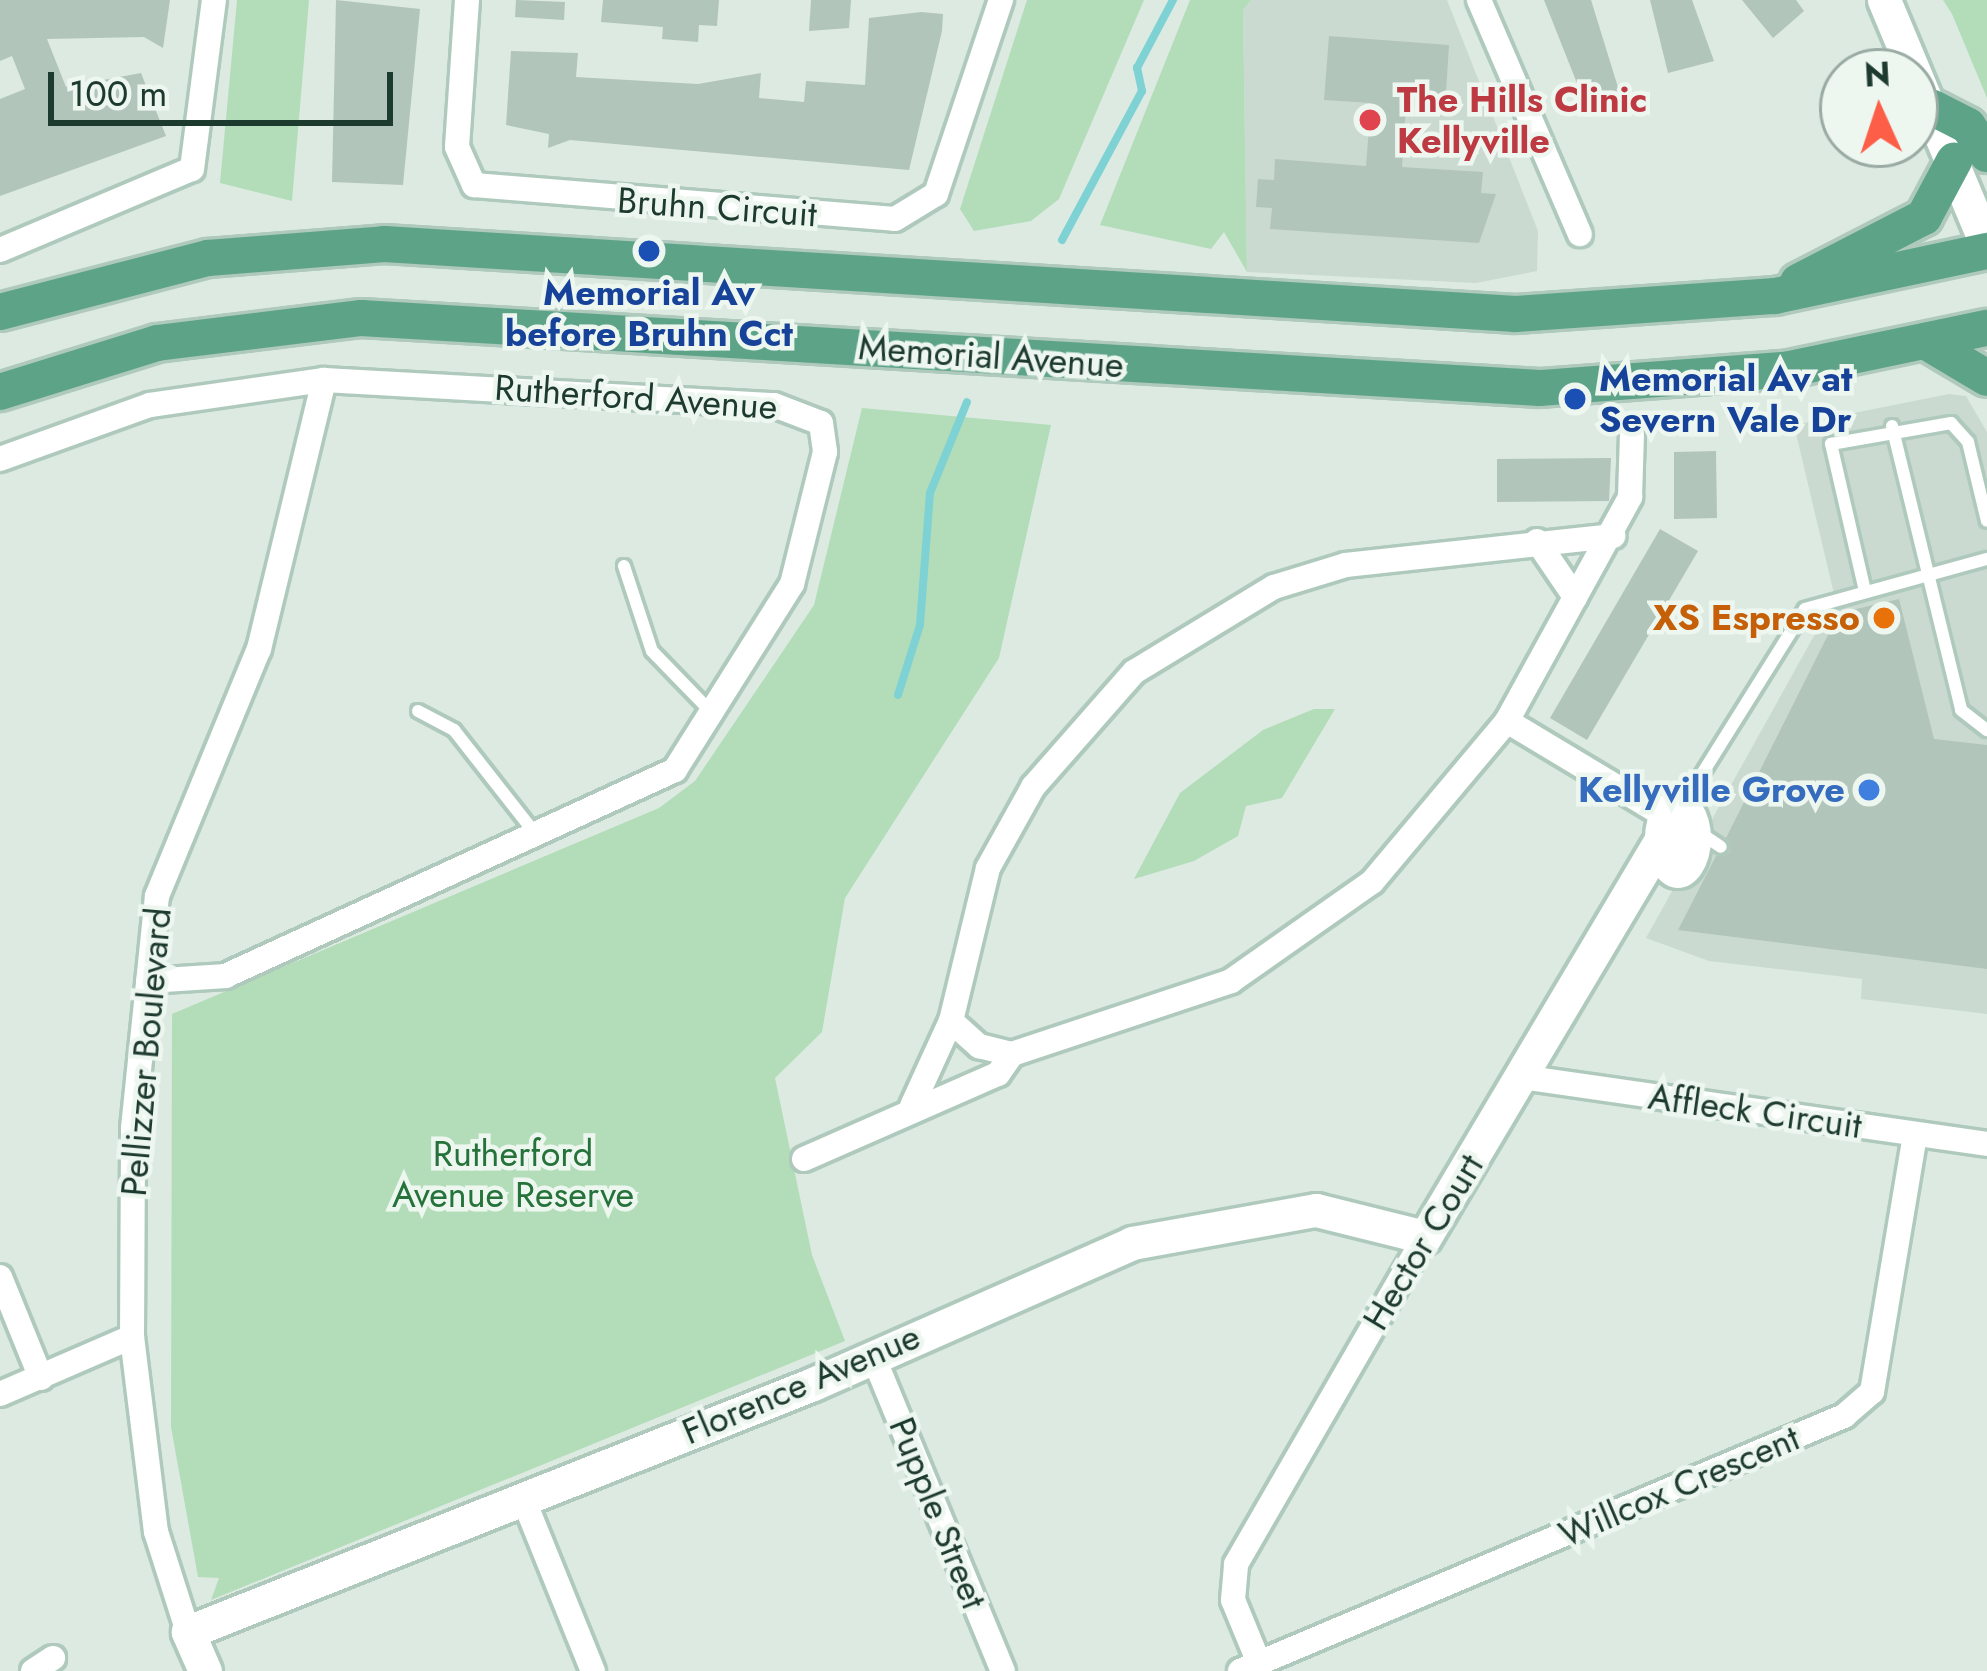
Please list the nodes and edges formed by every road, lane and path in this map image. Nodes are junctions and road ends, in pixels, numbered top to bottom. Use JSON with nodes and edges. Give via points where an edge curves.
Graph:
{"nodes":[{"id":1,"x":214,"y":0,"type":"edge"},
{"id":2,"x":467,"y":0,"type":"edge"},
{"id":3,"x":1001,"y":0,"type":"edge"},
{"id":4,"x":1479,"y":0,"type":"edge"},
{"id":5,"x":1884,"y":0,"type":"edge"},
{"id":6,"x":1906,"y":48,"type":"edge"},
{"id":7,"x":1939,"y":111,"type":"edge"},
{"id":8,"x":1971,"y":158,"type":"edge"},
{"id":9,"x":1580,"y":234,"type":"dead end"},
{"id":10,"x":1987,"y":249,"type":"edge"},
{"id":11,"x":0,"y":250,"type":"edge"},
{"id":12,"x":1774,"y":296,"type":"junction"},
{"id":13,"x":0,"y":312,"type":"edge"},
{"id":14,"x":1987,"y":328,"type":"edge"},
{"id":15,"x":1930,"y":344,"type":"junction"},
{"id":16,"x":1987,"y":379,"type":"edge"},
{"id":17,"x":324,"y":380,"type":"junction"},
{"id":18,"x":0,"y":392,"type":"edge"},
{"id":19,"x":1892,"y":426,"type":"junction"},
{"id":20,"x":1632,"y":435,"type":"dead end"},
{"id":21,"x":0,"y":458,"type":"edge"},
{"id":22,"x":1987,"y":520,"type":"edge"},
{"id":23,"x":1613,"y":536,"type":"junction"},
{"id":24,"x":1537,"y":541,"type":"junction"},
{"id":25,"x":1987,"y":559,"type":"edge"},
{"id":26,"x":624,"y":566,"type":"dead end"},
{"id":27,"x":1930,"y":576,"type":"junction"},
{"id":28,"x":1865,"y":591,"type":"junction"},
{"id":29,"x":1575,"y":596,"type":"junction"},
{"id":30,"x":418,"y":711,"type":"dead end"},
{"id":31,"x":714,"y":715,"type":"junction"},
{"id":32,"x":1508,"y":721,"type":"junction"},
{"id":33,"x":1987,"y":730,"type":"edge"},
{"id":34,"x":1675,"y":819,"type":"junction"},
{"id":35,"x":538,"y":837,"type":"junction"},
{"id":36,"x":1721,"y":847,"type":"dead end"},
{"id":37,"x":148,"y":981,"type":"junction"},
{"id":38,"x":951,"y":1021,"type":"junction"},
{"id":39,"x":1012,"y":1054,"type":"junction"},
{"id":40,"x":1522,"y":1077,"type":"junction"},
{"id":41,"x":912,"y":1106,"type":"junction"},
{"id":42,"x":1915,"y":1135,"type":"junction"},
{"id":43,"x":1987,"y":1144,"type":"edge"},
{"id":44,"x":804,"y":1159,"type":"dead end"},
{"id":45,"x":1425,"y":1237,"type":"junction"},
{"id":46,"x":0,"y":1277,"type":"edge"},
{"id":47,"x":132,"y":1337,"type":"junction"},
{"id":48,"x":873,"y":1356,"type":"junction"},
{"id":49,"x":40,"y":1378,"type":"junction"},
{"id":50,"x":0,"y":1394,"type":"edge"},
{"id":51,"x":523,"y":1498,"type":"junction"},
{"id":52,"x":188,"y":1632,"type":"junction"},
{"id":53,"x":1249,"y":1667,"type":"edge"},
{"id":54,"x":205,"y":1671,"type":"edge"},
{"id":55,"x":593,"y":1671,"type":"edge"},
{"id":56,"x":1003,"y":1671,"type":"edge"}],
"edges":[{"from":1,"to":11,"type":"street","via":[[192,169]]},
{"from":2,"to":3,"type":"street","name":"Bruhn Circuit","via":[[458,158],[483,189],[896,219],[936,194]]},
{"from":4,"to":9,"type":"street"},
{"from":5,"to":6,"type":"street"},
{"from":7,"to":8,"type":"main road","via":[[1968,126]]},
{"from":8,"to":10,"type":"street"},
{"from":8,"to":12,"type":"main road","via":[[1924,217]]},
{"from":10,"to":12,"type":"main road","name":"Memorial Avenue"},
{"from":12,"to":13,"type":"main road","name":"Memorial Avenue","via":[[1473,314],[384,244],[208,258]]},
{"from":14,"to":15,"type":"main road","name":"Memorial Avenue"},
{"from":15,"to":16,"type":"main road"},
{"from":15,"to":18,"type":"main road","name":"Memorial Avenue","via":[[1676,383],[1540,388],[361,318],[157,343]]},
{"from":17,"to":21,"type":"street","name":"Rutherford Avenue","via":[[150,405]]},
{"from":17,"to":31,"type":"street","name":"Rutherford Avenue","via":[[811,413],[825,452],[792,584]]},
{"from":17,"to":37,"type":"street","name":"Pellizzer Boulevard","via":[[259,650],[157,896]]},
{"from":19,"to":22,"type":"lane","via":[[1930,419],[1960,430]]},
{"from":19,"to":27,"type":"lane"},
{"from":19,"to":28,"type":"lane","via":[[1832,444],[1829,457]]},
{"from":20,"to":23,"type":"street","via":[[1630,497]]},
{"from":23,"to":24,"type":"street"},
{"from":23,"to":29,"type":"street"},
{"from":24,"to":29,"type":"street"},
{"from":24,"to":38,"type":"street","via":[[1424,550],[1274,586],[1134,673],[1078,727],[1010,826],[971,912]]},
{"from":25,"to":27,"type":"lane","name":"Hector Court"},
{"from":26,"to":31,"type":"lane","via":[[652,651]]},
{"from":27,"to":28,"type":"lane","name":"Hector Court"},
{"from":27,"to":33,"type":"lane","via":[[1964,719]]},
{"from":28,"to":34,"type":"lane","name":"Hector Court","via":[[1805,609]]},
{"from":29,"to":32,"type":"street"},
{"from":30,"to":35,"type":"lane","via":[[454,730]]},
{"from":31,"to":35,"type":"street","name":"Rutherford Avenue","via":[[654,787]]},
{"from":32,"to":34,"type":"street"},
{"from":32,"to":39,"type":"street","via":[[1372,882],[1289,948],[1168,1010]]},
{"from":34,"to":36,"type":"lane"},
{"from":34,"to":40,"type":"street","name":"Hector Court"},
{"from":35,"to":37,"type":"street","name":"Rutherford Avenue","via":[[216,980]]},
{"from":37,"to":47,"type":"street","name":"Pellizzer Boulevard"},
{"from":38,"to":39,"type":"street","via":[[979,1046]]},
{"from":38,"to":41,"type":"street"},
{"from":39,"to":41,"type":"street","via":[[998,1074]]},
{"from":40,"to":42,"type":"street","name":"Affleck Circuit"},
{"from":40,"to":45,"type":"street","name":"Hector Court"},
{"from":41,"to":44,"type":"street"},
{"from":42,"to":43,"type":"street","name":"Affleck Circuit"},
{"from":42,"to":53,"type":"street","name":"Willcox Crescent","via":[[1872,1392],[1844,1416]]},
{"from":45,"to":48,"type":"street","name":"Florence Avenue","via":[[1316,1210],[1168,1230]]},
{"from":45,"to":53,"type":"street","name":"Hector Court","via":[[1236,1564],[1233,1600]]},
{"from":46,"to":49,"type":"street"},
{"from":47,"to":49,"type":"street"},
{"from":47,"to":52,"type":"street","name":"Pellizzer Boulevard","via":[[155,1532]]},
{"from":48,"to":51,"type":"street","name":"Florence Avenue"},
{"from":48,"to":56,"type":"street","name":"Pupple Street"},
{"from":49,"to":50,"type":"street"},
{"from":51,"to":52,"type":"street","name":"Florence Avenue"},
{"from":51,"to":55,"type":"street"},
{"from":52,"to":54,"type":"street","name":"Pellizzer Boulevard"}]}
